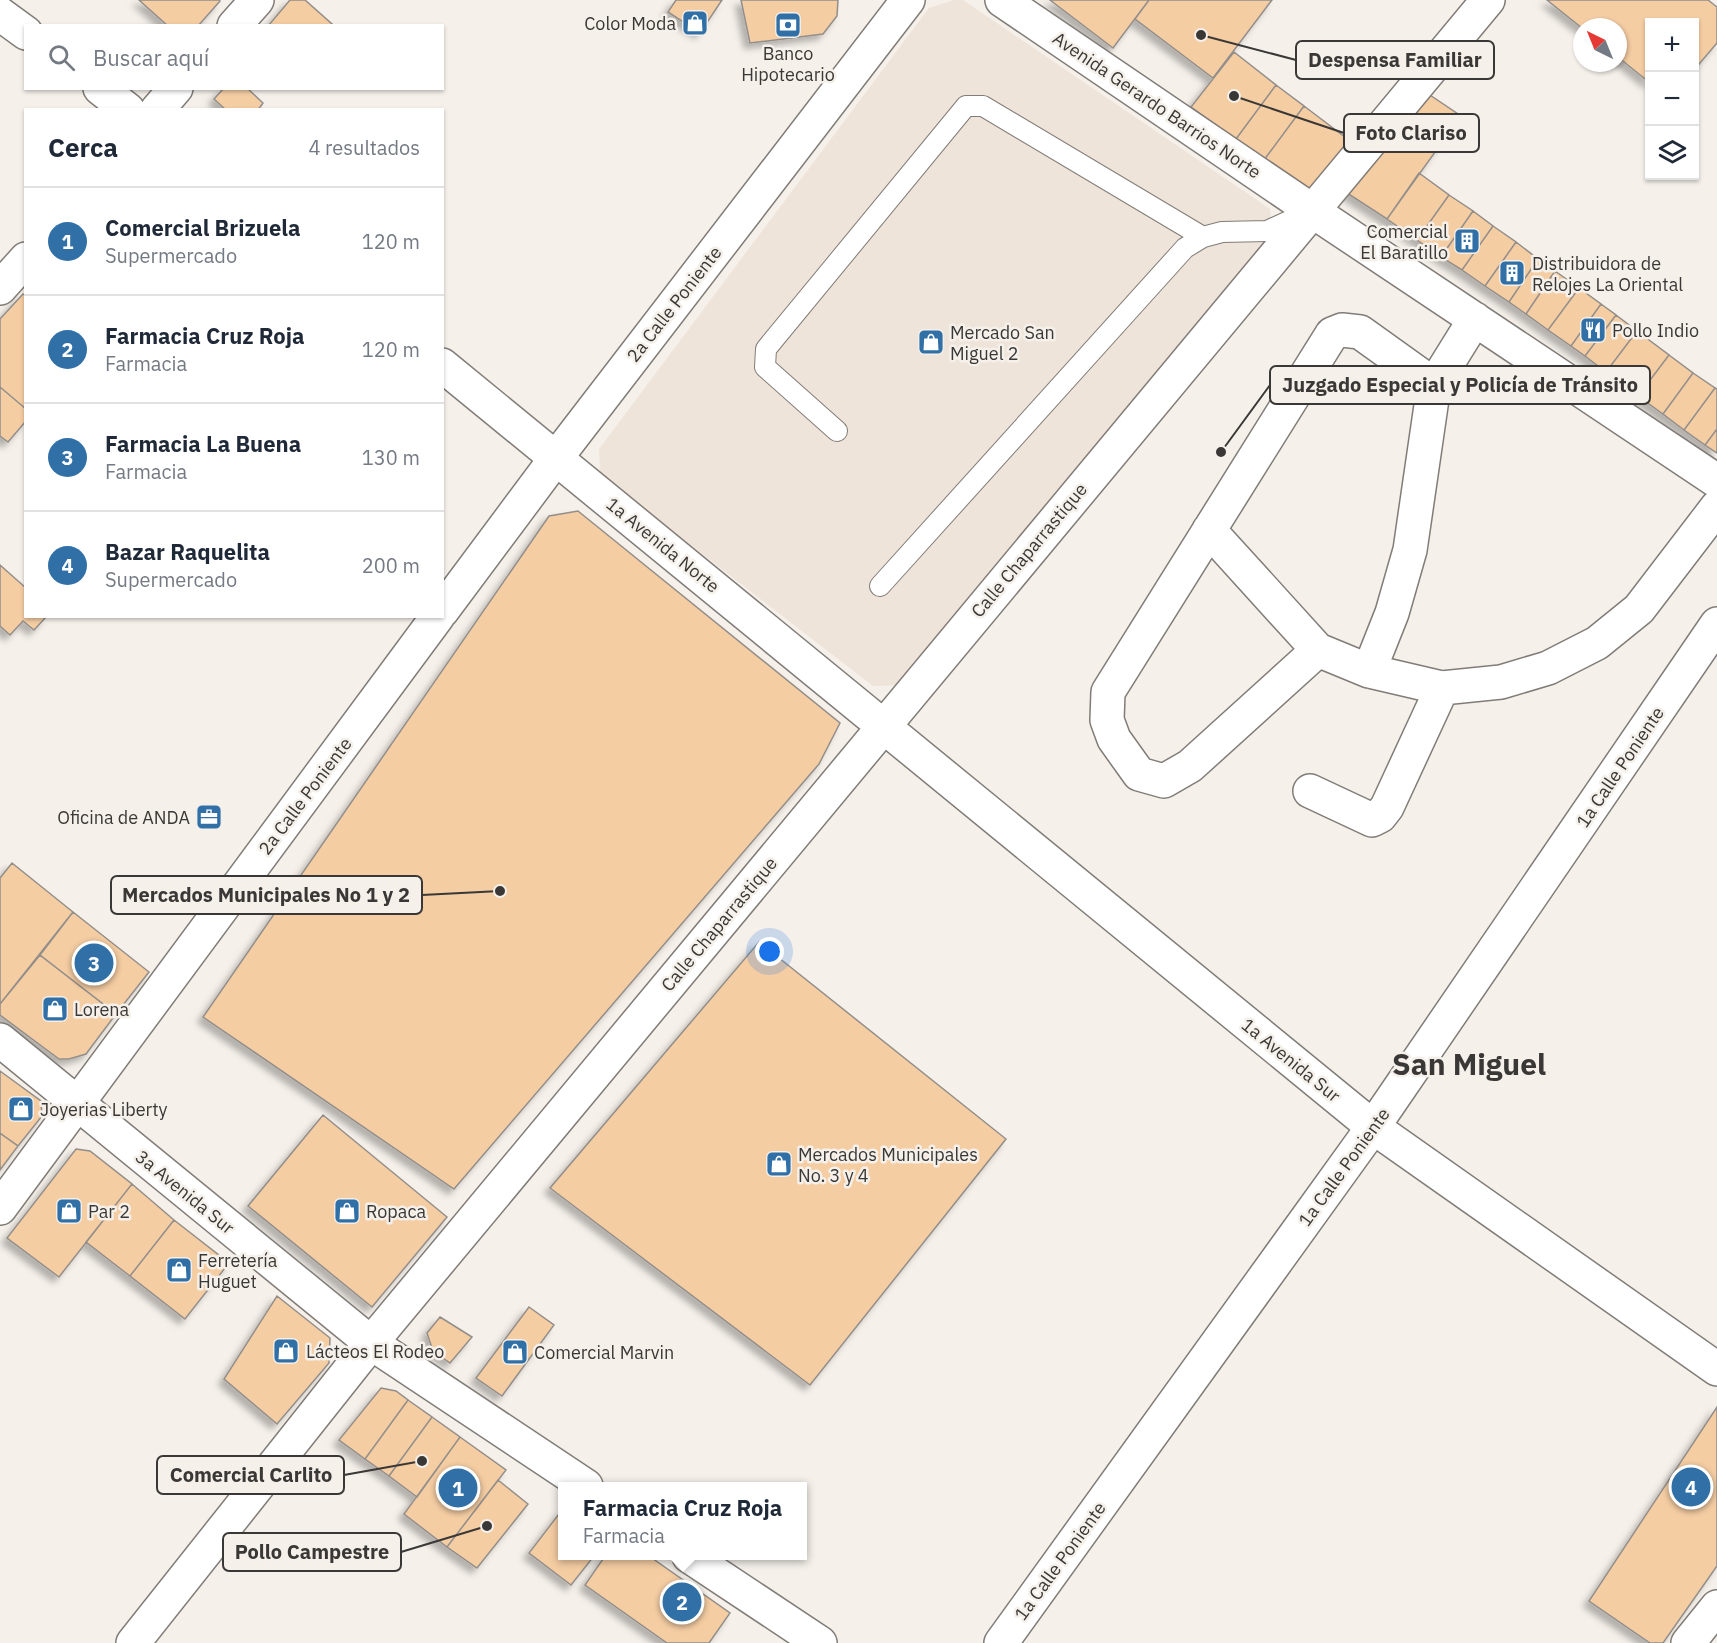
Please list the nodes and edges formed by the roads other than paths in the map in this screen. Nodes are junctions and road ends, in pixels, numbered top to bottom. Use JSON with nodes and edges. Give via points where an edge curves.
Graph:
{"nodes":[{"id":1,"x":257,"y":0,"type":"edge"},
{"id":2,"x":908,"y":0,"type":"edge"},
{"id":3,"x":1002,"y":0,"type":"edge"},
{"id":4,"x":1488,"y":0,"type":"edge"},
{"id":5,"x":0,"y":14,"type":"edge"},
{"id":6,"x":236,"y":24,"type":"edge"},
{"id":7,"x":24,"y":32,"type":"edge"},
{"id":8,"x":103,"y":90,"type":"edge"},
{"id":9,"x":174,"y":90,"type":"edge"},
{"id":10,"x":125,"y":108,"type":"edge"},
{"id":11,"x":159,"y":108,"type":"edge"},
{"id":12,"x":1311,"y":210,"type":"junction"},
{"id":13,"x":1203,"y":237,"type":"junction"},
{"id":14,"x":24,"y":261,"type":"edge"},
{"id":15,"x":0,"y":288,"type":"edge"},
{"id":16,"x":1474,"y":319,"type":"junction"},
{"id":17,"x":444,"y":367,"type":"edge"},
{"id":18,"x":1434,"y":385,"type":"junction"},
{"id":19,"x":837,"y":431,"type":"dead end"},
{"id":20,"x":556,"y":458,"type":"junction"},
{"id":21,"x":1717,"y":481,"type":"edge"},
{"id":22,"x":1717,"y":507,"type":"edge"},
{"id":23,"x":1209,"y":530,"type":"junction"},
{"id":24,"x":880,"y":586,"type":"dead end"},
{"id":25,"x":444,"y":608,"type":"edge"},
{"id":26,"x":437,"y":618,"type":"edge"},
{"id":27,"x":1717,"y":624,"type":"edge"},
{"id":28,"x":1318,"y":650,"type":"junction"},
{"id":29,"x":1370,"y":670,"type":"junction"},
{"id":30,"x":1442,"y":688,"type":"junction"},
{"id":31,"x":884,"y":726,"type":"junction"},
{"id":32,"x":1310,"y":791,"type":"dead end"},
{"id":33,"x":0,"y":1040,"type":"edge"},
{"id":34,"x":77,"y":1104,"type":"junction"},
{"id":35,"x":1373,"y":1127,"type":"junction"},
{"id":36,"x":0,"y":1208,"type":"edge"},
{"id":37,"x":371,"y":1343,"type":"junction"},
{"id":38,"x":1717,"y":1368,"type":"edge"},
{"id":39,"x":580,"y":1482,"type":"edge"},
{"id":40,"x":695,"y":1560,"type":"edge"},
{"id":41,"x":1717,"y":1607,"type":"edge"},
{"id":42,"x":133,"y":1643,"type":"edge"},
{"id":43,"x":820,"y":1643,"type":"edge"},
{"id":44,"x":1001,"y":1643,"type":"edge"},
{"id":45,"x":1689,"y":1643,"type":"edge"}],
"edges":[{"from":1,"to":6,"type":"street"},
{"from":2,"to":20,"type":"street","name":"2a Calle Poniente"},
{"from":3,"to":12,"type":"street","name":"Avenida Gerardo Barrios Norte"},
{"from":4,"to":12,"type":"street","name":"Calle Chaparrastique"},
{"from":5,"to":7,"type":"street"},
{"from":8,"to":10,"type":"street"},
{"from":9,"to":11,"type":"street"},
{"from":12,"to":13,"type":"lane","via":[[1267,231],[1222,232]]},
{"from":12,"to":16,"type":"street","name":"Avenida Gerardo Barrios Norte"},
{"from":12,"to":31,"type":"street","name":"Calle Chaparrastique"},
{"from":13,"to":19,"type":"lane","via":[[983,106],[966,106],[766,349],[765,367]]},
{"from":13,"to":24,"type":"lane","via":[[1185,248]]},
{"from":14,"to":15,"type":"street"},
{"from":16,"to":18,"type":"street"},
{"from":16,"to":21,"type":"street","name":"Avenida Gerardo Barrios Norte"},
{"from":17,"to":20,"type":"street","name":"1a Avenida Norte"},
{"from":18,"to":23,"type":"street","via":[[1360,332],[1342,330],[1332,334]]},
{"from":18,"to":29,"type":"street","via":[[1410,550]]},
{"from":20,"to":25,"type":"street","name":"2a Calle Poniente"},
{"from":20,"to":31,"type":"street","name":"1a Avenida Norte"},
{"from":22,"to":30,"type":"street","via":[[1639,609],[1597,643],[1548,668],[1501,682]]},
{"from":23,"to":28,"type":"street"},
{"from":23,"to":28,"type":"street","via":[[1108,692],[1107,720],[1114,739],[1139,774],[1164,781],[1190,766]]},
{"from":26,"to":34,"type":"street","name":"2a Calle Poniente"},
{"from":27,"to":35,"type":"street","name":"1a Calle Poniente"},
{"from":28,"to":29,"type":"street"},
{"from":29,"to":30,"type":"street"},
{"from":30,"to":32,"type":"street","via":[[1380,816],[1372,820]]},
{"from":31,"to":35,"type":"street","name":"1a Avenida Sur"},
{"from":31,"to":37,"type":"street","name":"Calle Chaparrastique"},
{"from":33,"to":34,"type":"street","name":"3a Avenida Sur"},
{"from":34,"to":36,"type":"street","name":"2a Calle Poniente"},
{"from":34,"to":37,"type":"street","name":"3a Avenida Sur"},
{"from":35,"to":38,"type":"street","name":"1a Avenida Sur"},
{"from":35,"to":44,"type":"street","name":"1a Calle Poniente"},
{"from":37,"to":39,"type":"street","name":"3a Avenida Sur"},
{"from":37,"to":42,"type":"street","name":"Calle Chaparrastique"},
{"from":40,"to":43,"type":"street"},
{"from":41,"to":45,"type":"street"}]}
